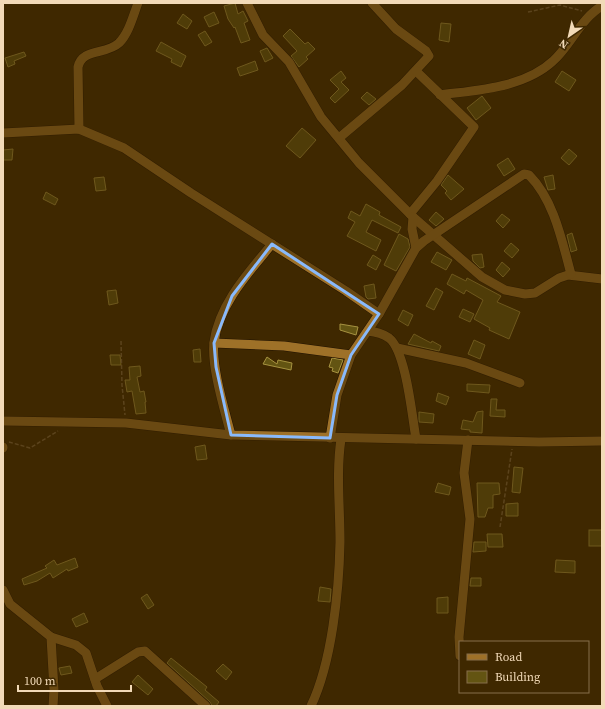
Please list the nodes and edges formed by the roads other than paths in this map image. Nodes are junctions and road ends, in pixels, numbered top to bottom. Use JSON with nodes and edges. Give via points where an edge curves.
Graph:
{"nodes":[{"id":1,"x":138,"y":3,"type":"edge"},
{"id":2,"x":247,"y":3,"type":"edge"},
{"id":3,"x":377,"y":5,"type":"edge"},
{"id":4,"x":602,"y":6,"type":"edge"},
{"id":5,"x":416,"y":71,"type":"junction"},
{"id":6,"x":440,"y":95,"type":"junction"},
{"id":7,"x":79,"y":129,"type":"junction"},
{"id":8,"x":3,"y":133,"type":"edge"},
{"id":9,"x":339,"y":138,"type":"junction"},
{"id":10,"x":412,"y":215,"type":"junction"},
{"id":11,"x":434,"y":234,"type":"junction"},
{"id":12,"x":272,"y":244,"type":"junction"},
{"id":13,"x":416,"y":248,"type":"junction"},
{"id":14,"x":571,"y":274,"type":"junction"},
{"id":15,"x":602,"y":279,"type":"edge"},
{"id":16,"x":379,"y":314,"type":"junction"},
{"id":17,"x":368,"y":331,"type":"junction"},
{"id":18,"x":214,"y":343,"type":"junction"},
{"id":19,"x":397,"y":348,"type":"junction"},
{"id":20,"x":351,"y":355,"type":"junction"},
{"id":21,"x":520,"y":383,"type":"dead end"},
{"id":22,"x":3,"y":421,"type":"edge"},
{"id":23,"x":231,"y":435,"type":"junction"},
{"id":24,"x":330,"y":438,"type":"junction"},
{"id":25,"x":341,"y":438,"type":"junction"},
{"id":26,"x":416,"y":439,"type":"junction"},
{"id":27,"x":468,"y":440,"type":"junction"},
{"id":28,"x":602,"y":441,"type":"edge"},
{"id":29,"x":3,"y":590,"type":"edge"},
{"id":30,"x":51,"y":637,"type":"junction"},
{"id":31,"x":459,"y":641,"type":"edge"},
{"id":32,"x":95,"y":680,"type":"junction"},
{"id":33,"x":53,"y":706,"type":"edge"},
{"id":34,"x":108,"y":706,"type":"edge"},
{"id":35,"x":206,"y":706,"type":"edge"},
{"id":36,"x":311,"y":706,"type":"edge"}],
"edges":[{"from":1,"to":7,"type":"street","via":[[118,44],[79,60]]},
{"from":2,"to":9,"type":"street","via":[[263,35],[289,62],[321,117]]},
{"from":3,"to":5,"type":"street","via":[[396,29],[429,54]]},
{"from":4,"to":6,"type":"street","via":[[591,14],[554,61],[537,73],[520,80]]},
{"from":5,"to":6,"type":"street"},
{"from":5,"to":9,"type":"street","via":[[378,107]]},
{"from":6,"to":10,"type":"street","via":[[474,129]]},
{"from":7,"to":8,"type":"street"},
{"from":7,"to":12,"type":"street","via":[[124,148]]},
{"from":9,"to":10,"type":"street","via":[[359,163]]},
{"from":10,"to":11,"type":"street"},
{"from":10,"to":13,"type":"street"},
{"from":11,"to":13,"type":"street"},
{"from":11,"to":14,"type":"street","via":[[482,277],[505,290],[535,293],[559,278]]},
{"from":11,"to":14,"type":"street","via":[[524,174],[529,175],[544,193]]},
{"from":12,"to":16,"type":"street"},
{"from":12,"to":18,"type":"street","via":[[232,296]]},
{"from":13,"to":16,"type":"street"},
{"from":14,"to":15,"type":"street"},
{"from":16,"to":17,"type":"street"},
{"from":17,"to":19,"type":"street","via":[[390,338]]},
{"from":17,"to":20,"type":"street"},
{"from":18,"to":20,"type":"street","via":[[284,346]]},
{"from":18,"to":23,"type":"street","via":[[216,367]]},
{"from":19,"to":21,"type":"street","via":[[466,363]]},
{"from":19,"to":26,"type":"street","via":[[402,362]]},
{"from":20,"to":24,"type":"street","via":[[337,394]]},
{"from":22,"to":23,"type":"street","via":[[126,423]]},
{"from":23,"to":24,"type":"street"},
{"from":24,"to":25,"type":"street"},
{"from":25,"to":26,"type":"street"},
{"from":25,"to":36,"type":"street","via":[[338,482],[340,543],[336,596],[322,680]]},
{"from":26,"to":27,"type":"street"},
{"from":27,"to":28,"type":"street"},
{"from":27,"to":31,"type":"street","via":[[464,473],[470,520]]},
{"from":29,"to":30,"type":"street","via":[[10,604]]},
{"from":30,"to":32,"type":"street","via":[[63,640],[86,653]]},
{"from":30,"to":33,"type":"street"},
{"from":32,"to":34,"type":"street"},
{"from":32,"to":35,"type":"street","via":[[138,652],[146,651]]}]}
